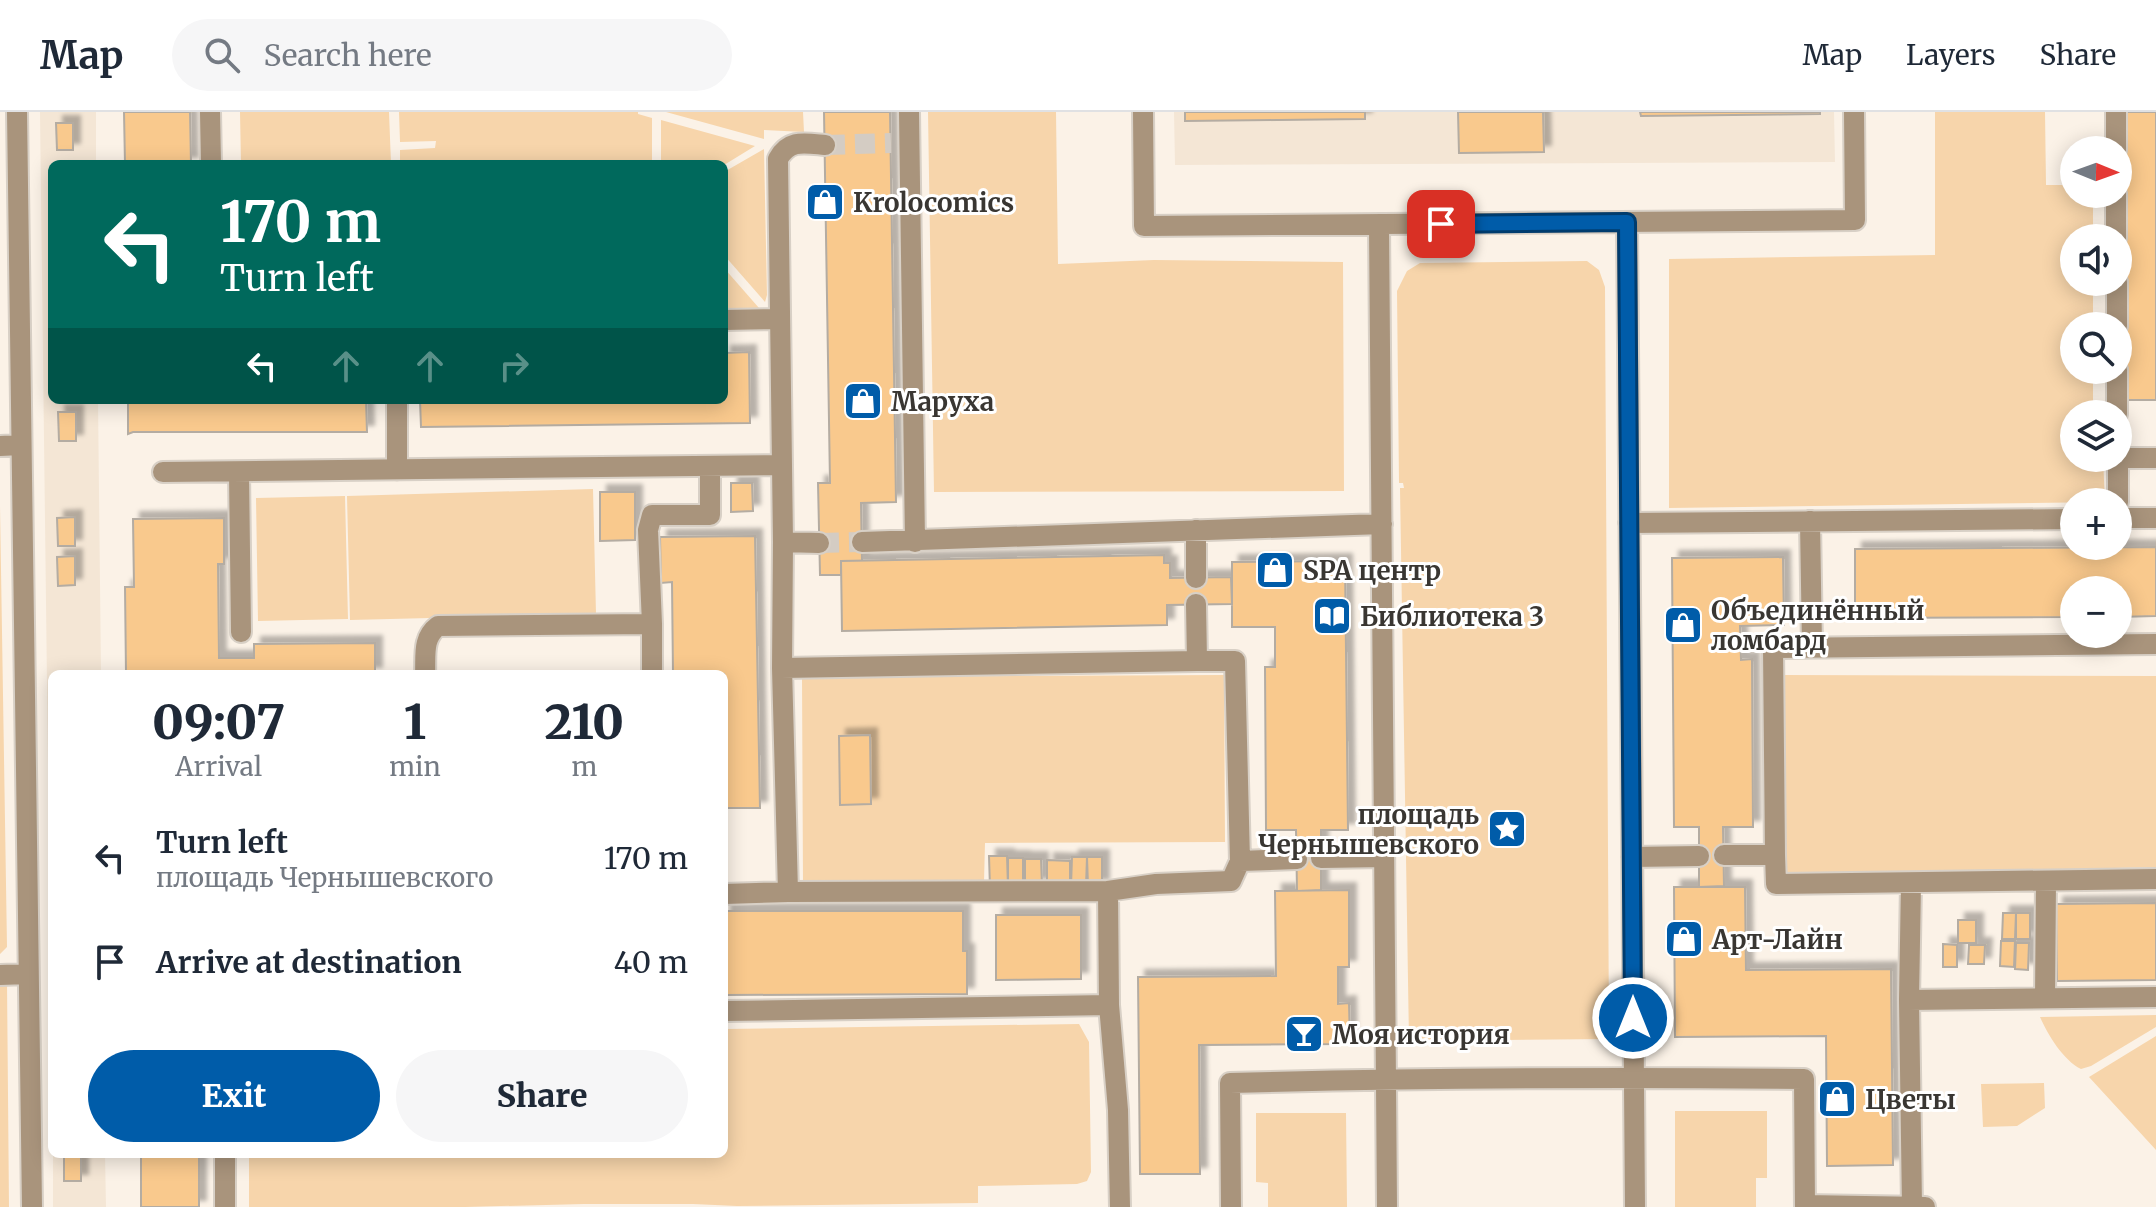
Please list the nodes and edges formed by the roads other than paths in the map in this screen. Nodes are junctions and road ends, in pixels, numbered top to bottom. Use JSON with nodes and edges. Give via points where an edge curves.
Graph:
{"nodes":[{"id":1,"x":17,"y":112,"type":"edge"},
{"id":2,"x":210,"y":112,"type":"edge"},
{"id":3,"x":909,"y":112,"type":"edge"},
{"id":4,"x":1143,"y":112,"type":"edge"},
{"id":5,"x":1854,"y":112,"type":"edge"},
{"id":6,"x":2116,"y":112,"type":"edge"},
{"id":7,"x":2116,"y":136,"type":"edge"},
{"id":8,"x":825,"y":145,"type":"tunnel mouth"},
{"id":9,"x":211,"y":160,"type":"edge"},
{"id":10,"x":1627,"y":222,"type":"junction"},
{"id":11,"x":1379,"y":224,"type":"junction"},
{"id":12,"x":779,"y":319,"type":"junction"},
{"id":13,"x":728,"y":320,"type":"edge"},
{"id":14,"x":397,"y":404,"type":"edge"},
{"id":15,"x":21,"y":445,"type":"junction"},
{"id":16,"x":0,"y":446,"type":"edge"},
{"id":17,"x":2132,"y":458,"type":"edge"},
{"id":18,"x":2156,"y":458,"type":"edge"},
{"id":19,"x":780,"y":465,"type":"junction"},
{"id":20,"x":710,"y":466,"type":"junction"},
{"id":21,"x":397,"y":470,"type":"junction"},
{"id":22,"x":163,"y":472,"type":"dead end"},
{"id":23,"x":239,"y":472,"type":"junction"},
{"id":24,"x":2132,"y":518,"type":"edge"},
{"id":25,"x":2156,"y":518,"type":"edge"},
{"id":26,"x":2060,"y":519,"type":"edge"},
{"id":27,"x":1810,"y":521,"type":"junction"},
{"id":28,"x":1629,"y":523,"type":"junction"},
{"id":29,"x":1382,"y":524,"type":"junction"},
{"id":30,"x":1196,"y":530,"type":"junction"},
{"id":31,"x":783,"y":542,"type":"junction"},
{"id":32,"x":862,"y":542,"type":"tunnel mouth"},
{"id":33,"x":915,"y":542,"type":"junction"},
{"id":34,"x":819,"y":543,"type":"tunnel mouth"},
{"id":35,"x":1196,"y":578,"type":"dead end"},
{"id":36,"x":1196,"y":604,"type":"dead end"},
{"id":37,"x":652,"y":624,"type":"junction"},
{"id":38,"x":241,"y":632,"type":"dead end"},
{"id":39,"x":2156,"y":644,"type":"edge"},
{"id":40,"x":1812,"y":647,"type":"junction"},
{"id":41,"x":1197,"y":661,"type":"junction"},
{"id":42,"x":782,"y":668,"type":"junction"},
{"id":43,"x":425,"y":670,"type":"edge"},
{"id":44,"x":652,"y":670,"type":"edge"},
{"id":45,"x":1724,"y":855,"type":"dead end"},
{"id":46,"x":1775,"y":855,"type":"junction"},
{"id":47,"x":1699,"y":856,"type":"dead end"},
{"id":48,"x":1384,"y":857,"type":"junction"},
{"id":49,"x":1632,"y":857,"type":"junction"},
{"id":50,"x":1321,"y":858,"type":"dead end"},
{"id":51,"x":1297,"y":859,"type":"dead end"},
{"id":52,"x":1240,"y":861,"type":"junction"},
{"id":53,"x":2156,"y":879,"type":"edge"},
{"id":54,"x":2046,"y":881,"type":"junction"},
{"id":55,"x":1911,"y":883,"type":"junction"},
{"id":56,"x":1108,"y":891,"type":"junction"},
{"id":57,"x":788,"y":892,"type":"junction"},
{"id":58,"x":728,"y":894,"type":"edge"},
{"id":59,"x":28,"y":974,"type":"junction"},
{"id":60,"x":0,"y":975,"type":"edge"},
{"id":61,"x":2156,"y":997,"type":"edge"},
{"id":62,"x":2045,"y":998,"type":"junction"},
{"id":63,"x":1909,"y":1000,"type":"junction"},
{"id":64,"x":1109,"y":1005,"type":"junction"},
{"id":65,"x":728,"y":1011,"type":"edge"},
{"id":66,"x":1634,"y":1077,"type":"junction"},
{"id":67,"x":1386,"y":1079,"type":"junction"},
{"id":68,"x":225,"y":1158,"type":"edge"},
{"id":69,"x":1805,"y":1206,"type":"edge"},
{"id":70,"x":32,"y":1207,"type":"edge"},
{"id":71,"x":225,"y":1207,"type":"edge"},
{"id":72,"x":1120,"y":1207,"type":"edge"},
{"id":73,"x":1231,"y":1207,"type":"edge"},
{"id":74,"x":1387,"y":1207,"type":"edge"},
{"id":75,"x":1635,"y":1207,"type":"edge"},
{"id":76,"x":1912,"y":1207,"type":"edge"},
{"id":77,"x":1925,"y":1207,"type":"edge"}],
"edges":[{"from":1,"to":15,"type":"street"},
{"from":2,"to":9,"type":"street"},
{"from":3,"to":33,"type":"street","via":[[900,143]]},
{"from":4,"to":11,"type":"street","via":[[1144,226]]},
{"from":5,"to":10,"type":"street","via":[[1855,220]]},
{"from":6,"to":7,"type":"street"},
{"from":8,"to":12,"type":"street","via":[[792,144],[778,159]]},
{"from":10,"to":11,"type":"street"},
{"from":10,"to":28,"type":"street"},
{"from":11,"to":29,"type":"street"},
{"from":12,"to":13,"type":"street"},
{"from":12,"to":19,"type":"street"},
{"from":14,"to":21,"type":"street"},
{"from":15,"to":16,"type":"street"},
{"from":15,"to":59,"type":"street"},
{"from":17,"to":18,"type":"street"},
{"from":19,"to":20,"type":"street"},
{"from":19,"to":31,"type":"street"},
{"from":20,"to":21,"type":"street"},
{"from":20,"to":37,"type":"street","via":[[710,515],[652,515]]},
{"from":21,"to":23,"type":"street"},
{"from":22,"to":23,"type":"street"},
{"from":23,"to":38,"type":"street"},
{"from":24,"to":25,"type":"street"},
{"from":26,"to":27,"type":"street"},
{"from":27,"to":28,"type":"street"},
{"from":27,"to":40,"type":"street"},
{"from":28,"to":49,"type":"street"},
{"from":29,"to":30,"type":"street"},
{"from":29,"to":48,"type":"street"},
{"from":30,"to":33,"type":"street"},
{"from":30,"to":35,"type":"street"},
{"from":31,"to":34,"type":"street"},
{"from":31,"to":42,"type":"street"},
{"from":32,"to":33,"type":"street"},
{"from":36,"to":41,"type":"street"},
{"from":37,"to":43,"type":"street","via":[[438,626],[426,643]]},
{"from":37,"to":44,"type":"street"},
{"from":39,"to":40,"type":"street"},
{"from":40,"to":46,"type":"street","via":[[1773,648]]},
{"from":41,"to":42,"type":"street"},
{"from":41,"to":52,"type":"street","via":[[1235,661]]},
{"from":42,"to":57,"type":"street"},
{"from":45,"to":46,"type":"street"},
{"from":46,"to":55,"type":"street","via":[[1776,884]]},
{"from":47,"to":49,"type":"street"},
{"from":48,"to":50,"type":"street"},
{"from":48,"to":67,"type":"street"},
{"from":49,"to":66,"type":"street"},
{"from":51,"to":52,"type":"street"},
{"from":52,"to":56,"type":"street","via":[[1231,881]]},
{"from":53,"to":54,"type":"street"},
{"from":54,"to":55,"type":"street"},
{"from":54,"to":62,"type":"street"},
{"from":55,"to":63,"type":"street"},
{"from":56,"to":57,"type":"street"},
{"from":56,"to":64,"type":"street"},
{"from":57,"to":58,"type":"street"},
{"from":59,"to":60,"type":"street"},
{"from":59,"to":70,"type":"street"},
{"from":61,"to":62,"type":"street"},
{"from":62,"to":63,"type":"street"},
{"from":63,"to":76,"type":"street"},
{"from":64,"to":65,"type":"street"},
{"from":64,"to":72,"type":"street"},
{"from":66,"to":67,"type":"street"},
{"from":66,"to":69,"type":"street","via":[[1804,1079]]},
{"from":66,"to":75,"type":"street"},
{"from":67,"to":73,"type":"street","via":[[1230,1083]]},
{"from":67,"to":74,"type":"street"},
{"from":68,"to":71,"type":"street"},
{"from":69,"to":76,"type":"street"},
{"from":76,"to":77,"type":"street"}]}
